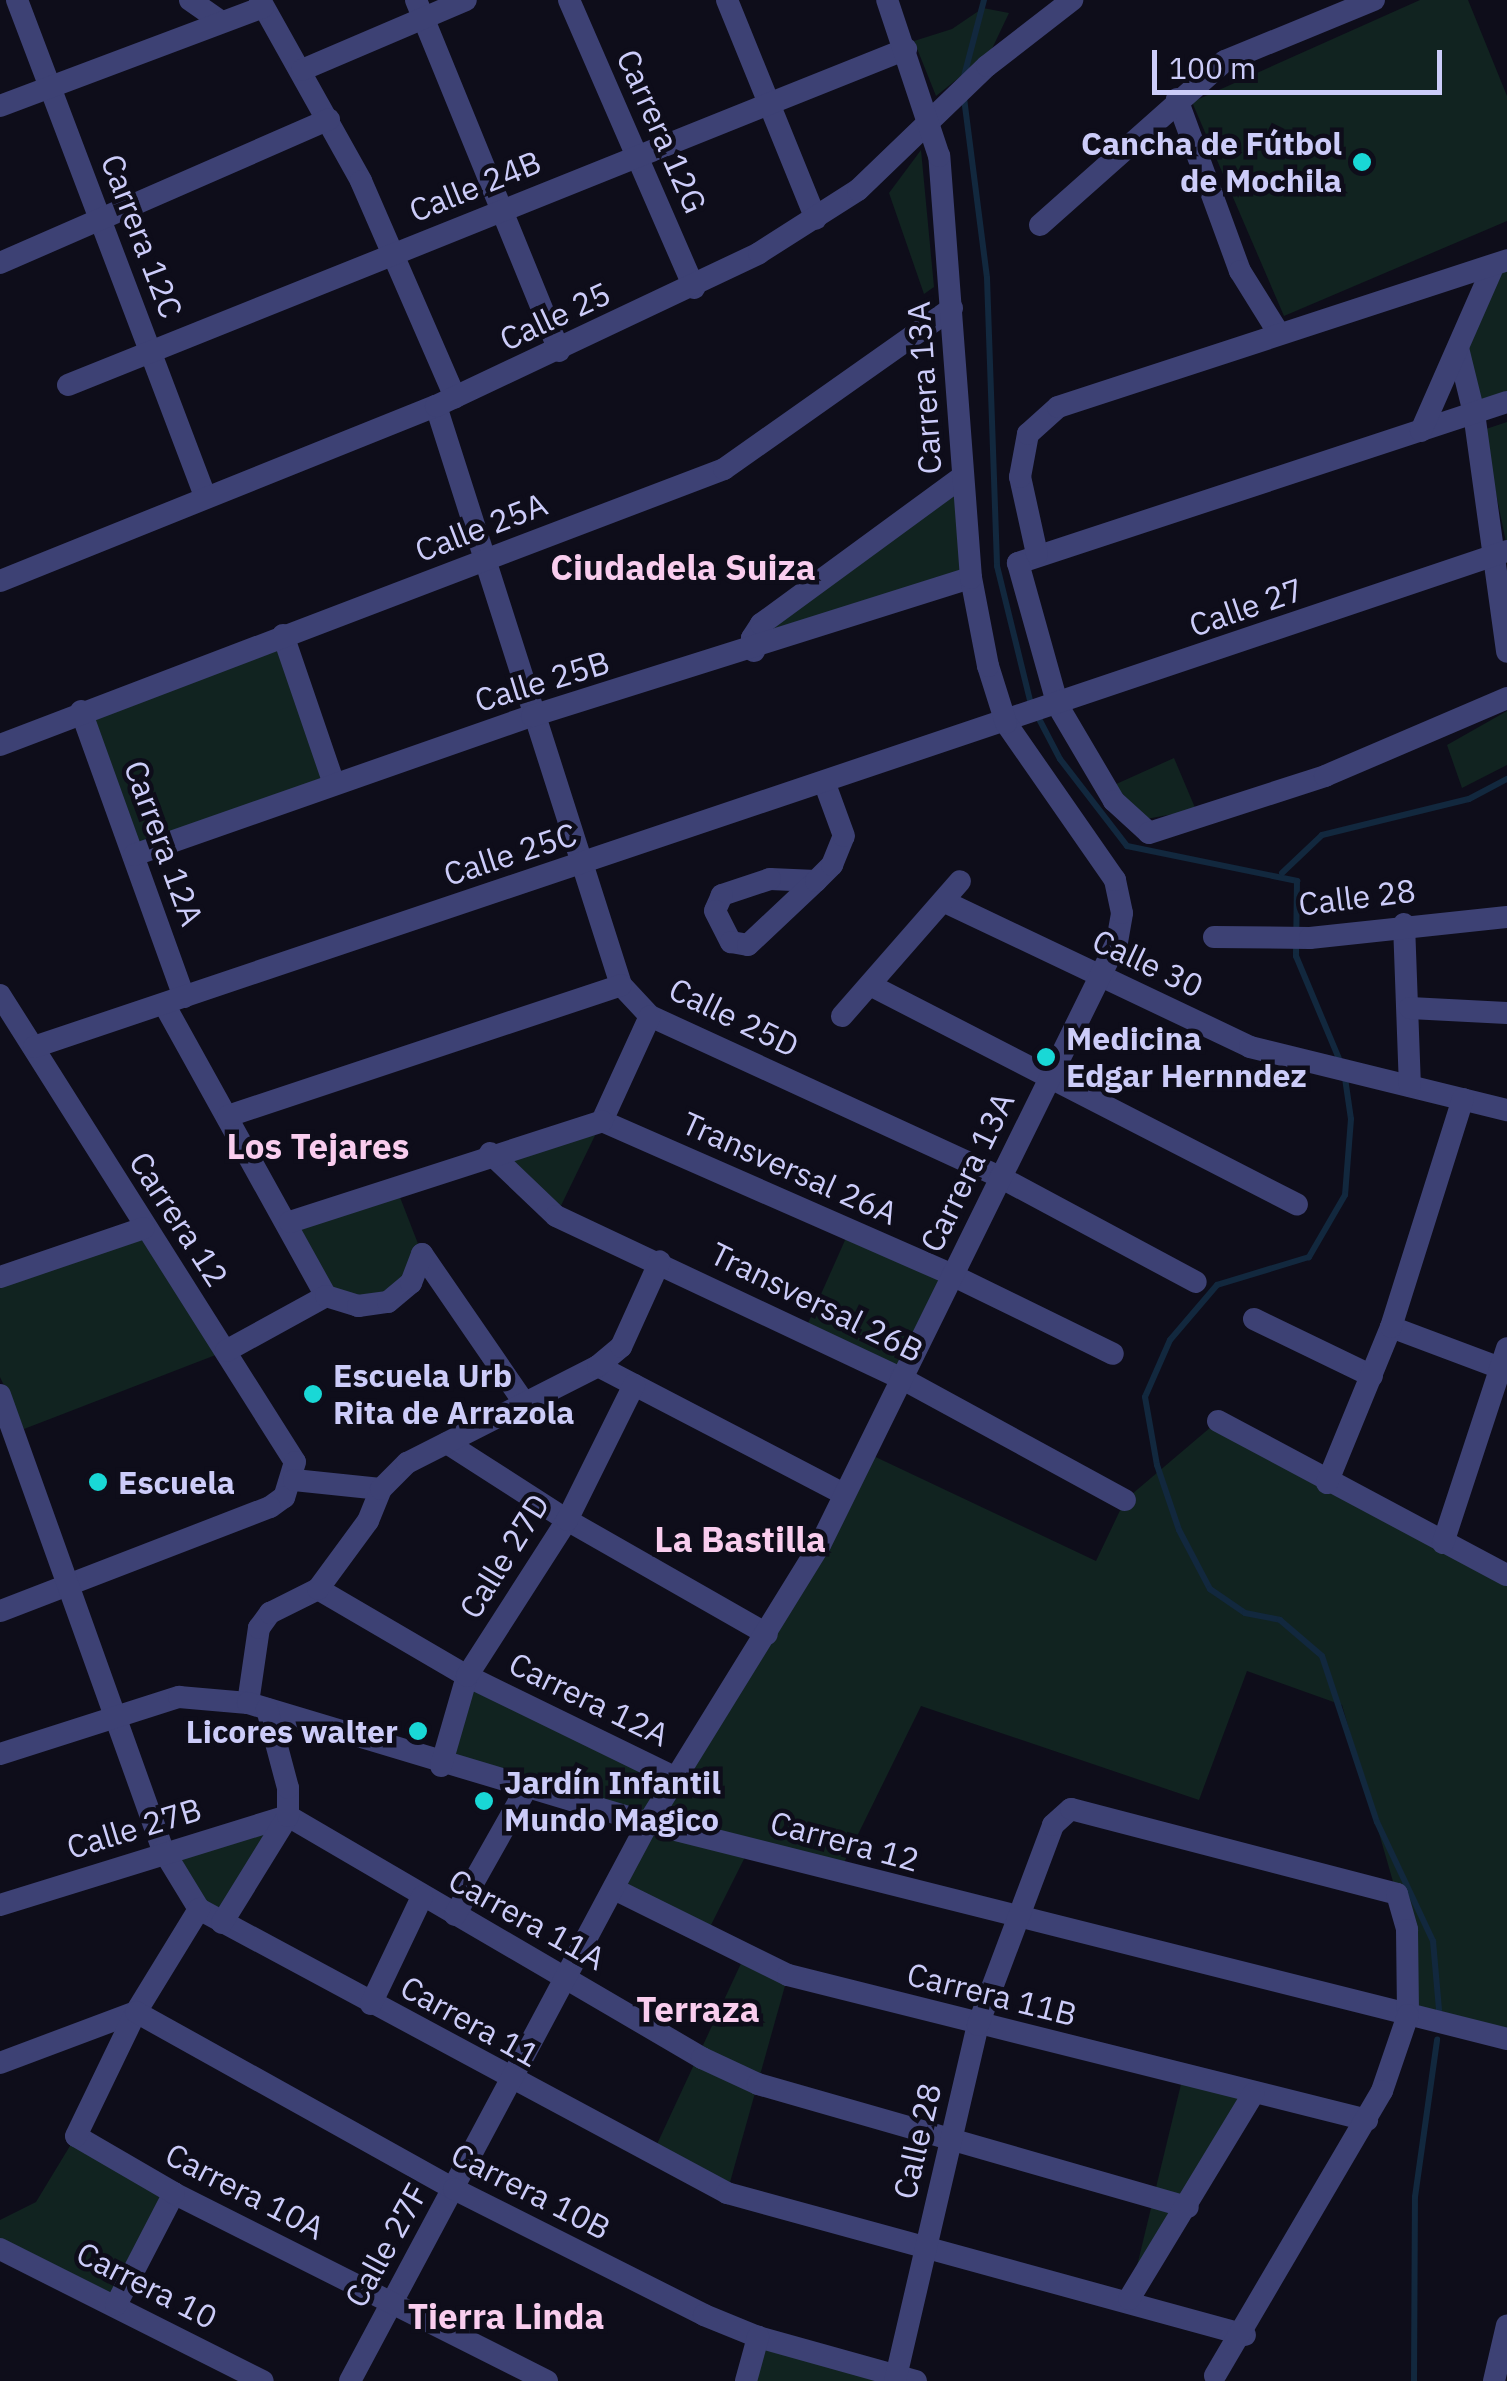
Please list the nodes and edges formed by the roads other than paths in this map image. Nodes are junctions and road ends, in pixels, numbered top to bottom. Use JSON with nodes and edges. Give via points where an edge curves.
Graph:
{"nodes":[{"id":1,"x":17,"y":0,"type":"edge"},
{"id":2,"x":190,"y":0,"type":"edge"},
{"id":3,"x":466,"y":0,"type":"edge"},
{"id":4,"x":569,"y":0,"type":"edge"},
{"id":5,"x":726,"y":0,"type":"edge"},
{"id":6,"x":887,"y":0,"type":"edge"},
{"id":7,"x":1072,"y":0,"type":"edge"},
{"id":8,"x":1374,"y":0,"type":"edge"},
{"id":9,"x":261,"y":3,"type":"edge"},
{"id":10,"x":419,"y":9,"type":"edge"},
{"id":11,"x":1038,"y":10,"type":"edge"},
{"id":12,"x":221,"y":22,"type":"junction"},
{"id":13,"x":906,"y":49,"type":"junction"},
{"id":14,"x":302,"y":70,"type":"junction"},
{"id":15,"x":50,"y":87,"type":"junction"},
{"id":16,"x":1177,"y":99,"type":"junction"},
{"id":17,"x":767,"y":105,"type":"junction"},
{"id":18,"x":0,"y":106,"type":"edge"},
{"id":19,"x":329,"y":118,"type":"junction"},
{"id":20,"x":932,"y":121,"type":"junction"},
{"id":21,"x":638,"y":156,"type":"junction"},
{"id":22,"x":502,"y":210,"type":"junction"},
{"id":23,"x":816,"y":219,"type":"junction"},
{"id":24,"x":102,"y":220,"type":"junction"},
{"id":25,"x":1040,"y":225,"type":"dead end"},
{"id":26,"x":396,"y":252,"type":"junction"},
{"id":27,"x":0,"y":263,"type":"edge"},
{"id":28,"x":1500,"y":263,"type":"edge"},
{"id":29,"x":694,"y":288,"type":"junction"},
{"id":30,"x":952,"y":308,"type":"junction"},
{"id":31,"x":1278,"y":332,"type":"junction"},
{"id":32,"x":1458,"y":348,"type":"junction"},
{"id":33,"x":559,"y":351,"type":"junction"},
{"id":34,"x":151,"y":353,"type":"junction"},
{"id":35,"x":68,"y":385,"type":"dead end"},
{"id":36,"x":445,"y":402,"type":"junction"},
{"id":37,"x":1507,"y":402,"type":"edge"},
{"id":38,"x":1474,"y":413,"type":"junction"},
{"id":39,"x":1421,"y":431,"type":"junction"},
{"id":40,"x":963,"y":476,"type":"junction"},
{"id":41,"x":204,"y":496,"type":"junction"},
{"id":42,"x":1037,"y":554,"type":"junction"},
{"id":43,"x":1500,"y":554,"type":"edge"},
{"id":44,"x":484,"y":561,"type":"junction"},
{"id":45,"x":971,"y":578,"type":"junction"},
{"id":46,"x":0,"y":582,"type":"edge"},
{"id":47,"x":283,"y":635,"type":"junction"},
{"id":48,"x":754,"y":651,"type":"junction"},
{"id":49,"x":1507,"y":652,"type":"edge"},
{"id":50,"x":1507,"y":698,"type":"edge"},
{"id":51,"x":82,"y":712,"type":"junction"},
{"id":52,"x":1032,"y":715,"type":"junction"},
{"id":53,"x":532,"y":716,"type":"junction"},
{"id":54,"x":0,"y":745,"type":"edge"},
{"id":55,"x":334,"y":784,"type":"junction"},
{"id":56,"x":825,"y":784,"type":"junction"},
{"id":57,"x":134,"y":855,"type":"junction"},
{"id":58,"x":578,"y":865,"type":"junction"},
{"id":59,"x":816,"y":881,"type":"dead end"},
{"id":60,"x":960,"y":881,"type":"dead end"},
{"id":61,"x":943,"y":901,"type":"junction"},
{"id":62,"x":1507,"y":917,"type":"edge"},
{"id":63,"x":1404,"y":924,"type":"junction"},
{"id":64,"x":1214,"y":937,"type":"dead end"},
{"id":65,"x":1102,"y":978,"type":"junction"},
{"id":66,"x":621,"y":985,"type":"junction"},
{"id":67,"x":870,"y":985,"type":"junction"},
{"id":68,"x":0,"y":994,"type":"edge"},
{"id":69,"x":174,"y":1000,"type":"junction"},
{"id":70,"x":1410,"y":1008,"type":"junction"},
{"id":71,"x":1507,"y":1013,"type":"edge"},
{"id":72,"x":650,"y":1016,"type":"junction"},
{"id":73,"x":842,"y":1016,"type":"dead end"},
{"id":74,"x":34,"y":1046,"type":"junction"},
{"id":75,"x":1051,"y":1076,"type":"junction"},
{"id":76,"x":1410,"y":1086,"type":"junction"},
{"id":77,"x":1463,"y":1099,"type":"junction"},
{"id":78,"x":1507,"y":1110,"type":"edge"},
{"id":79,"x":228,"y":1116,"type":"junction"},
{"id":80,"x":602,"y":1120,"type":"junction"},
{"id":81,"x":490,"y":1153,"type":"junction"},
{"id":82,"x":1000,"y":1177,"type":"junction"},
{"id":83,"x":1297,"y":1204,"type":"dead end"},
{"id":84,"x":290,"y":1222,"type":"junction"},
{"id":85,"x":144,"y":1228,"type":"junction"},
{"id":86,"x":660,"y":1262,"type":"junction"},
{"id":87,"x":3,"y":1271,"type":"edge"},
{"id":88,"x":952,"y":1274,"type":"junction"},
{"id":89,"x":1196,"y":1282,"type":"dead end"},
{"id":90,"x":326,"y":1296,"type":"junction"},
{"id":91,"x":1254,"y":1319,"type":"dead end"},
{"id":92,"x":1392,"y":1327,"type":"junction"},
{"id":93,"x":226,"y":1350,"type":"junction"},
{"id":94,"x":1113,"y":1354,"type":"dead end"},
{"id":95,"x":1504,"y":1358,"type":"edge"},
{"id":96,"x":598,"y":1366,"type":"junction"},
{"id":97,"x":1372,"y":1376,"type":"junction"},
{"id":98,"x":902,"y":1378,"type":"junction"},
{"id":99,"x":634,"y":1385,"type":"junction"},
{"id":100,"x":0,"y":1395,"type":"edge"},
{"id":101,"x":523,"y":1401,"type":"junction"},
{"id":102,"x":1218,"y":1421,"type":"dead end"},
{"id":103,"x":7,"y":1436,"type":"edge"},
{"id":104,"x":447,"y":1443,"type":"junction"},
{"id":105,"x":294,"y":1480,"type":"junction"},
{"id":106,"x":1328,"y":1482,"type":"junction"},
{"id":107,"x":380,"y":1489,"type":"junction"},
{"id":108,"x":844,"y":1494,"type":"junction"},
{"id":109,"x":1126,"y":1500,"type":"dead end"},
{"id":110,"x":567,"y":1520,"type":"junction"},
{"id":111,"x":1443,"y":1543,"type":"junction"},
{"id":112,"x":1507,"y":1575,"type":"edge"},
{"id":113,"x":72,"y":1585,"type":"junction"},
{"id":114,"x":318,"y":1589,"type":"junction"},
{"id":115,"x":0,"y":1611,"type":"edge"},
{"id":116,"x":767,"y":1634,"type":"junction"},
{"id":117,"x":467,"y":1676,"type":"junction"},
{"id":118,"x":257,"y":1706,"type":"junction"},
{"id":119,"x":118,"y":1712,"type":"junction"},
{"id":120,"x":0,"y":1754,"type":"edge"},
{"id":121,"x":441,"y":1766,"type":"junction"},
{"id":122,"x":676,"y":1778,"type":"junction"},
{"id":123,"x":527,"y":1788,"type":"junction"},
{"id":124,"x":288,"y":1816,"type":"junction"},
{"id":125,"x":648,"y":1823,"type":"junction"},
{"id":126,"x":162,"y":1850,"type":"junction"},
{"id":127,"x":616,"y":1890,"type":"junction"},
{"id":128,"x":422,"y":1897,"type":"junction"},
{"id":129,"x":0,"y":1905,"type":"edge"},
{"id":130,"x":200,"y":1909,"type":"junction"},
{"id":131,"x":455,"y":1915,"type":"junction"},
{"id":132,"x":1015,"y":1920,"type":"junction"},
{"id":133,"x":222,"y":1923,"type":"junction"},
{"id":134,"x":569,"y":1978,"type":"junction"},
{"id":135,"x":371,"y":2004,"type":"junction"},
{"id":136,"x":136,"y":2012,"type":"junction"},
{"id":137,"x":1408,"y":2015,"type":"junction"},
{"id":138,"x":978,"y":2025,"type":"junction"},
{"id":139,"x":1507,"y":2039,"type":"edge"},
{"id":140,"x":0,"y":2063,"type":"edge"},
{"id":141,"x":510,"y":2080,"type":"junction"},
{"id":142,"x":1253,"y":2094,"type":"junction"},
{"id":143,"x":1367,"y":2120,"type":"junction"},
{"id":144,"x":950,"y":2140,"type":"junction"},
{"id":145,"x":454,"y":2188,"type":"junction"},
{"id":146,"x":174,"y":2193,"type":"junction"},
{"id":147,"x":1188,"y":2208,"type":"junction"},
{"id":148,"x":925,"y":2249,"type":"junction"},
{"id":149,"x":0,"y":2250,"type":"edge"},
{"id":150,"x":1128,"y":2299,"type":"junction"},
{"id":151,"x":390,"y":2302,"type":"junction"},
{"id":152,"x":116,"y":2305,"type":"junction"},
{"id":153,"x":1507,"y":2324,"type":"edge"},
{"id":154,"x":1245,"y":2334,"type":"junction"},
{"id":155,"x":758,"y":2337,"type":"junction"},
{"id":156,"x":1215,"y":2376,"type":"dead end"},
{"id":157,"x":903,"y":2379,"type":"edge"},
{"id":158,"x":263,"y":2381,"type":"edge"},
{"id":159,"x":350,"y":2381,"type":"edge"},
{"id":160,"x":547,"y":2381,"type":"edge"},
{"id":161,"x":746,"y":2381,"type":"edge"},
{"id":162,"x":1495,"y":2381,"type":"edge"}],
"edges":[{"from":1,"to":15,"type":"street","name":"Carrera 12C"},
{"from":2,"to":12,"type":"street"},
{"from":3,"to":10,"type":"street"},
{"from":4,"to":21,"type":"street","name":"Carrera 12G"},
{"from":5,"to":17,"type":"street"},
{"from":6,"to":13,"type":"street","name":"Carrera 13A"},
{"from":7,"to":11,"type":"street","name":"Calle 25"},
{"from":8,"to":16,"type":"street","via":[[1225,61]]},
{"from":9,"to":12,"type":"street"},
{"from":9,"to":14,"type":"street"},
{"from":10,"to":14,"type":"street"},
{"from":10,"to":22,"type":"street"},
{"from":11,"to":20,"type":"street","name":"Calle 25"},
{"from":12,"to":15,"type":"street"},
{"from":13,"to":17,"type":"street","name":"Calle 24B"},
{"from":13,"to":20,"type":"street","name":"Carrera 13A"},
{"from":14,"to":19,"type":"street"},
{"from":15,"to":18,"type":"street"},
{"from":15,"to":24,"type":"street","name":"Carrera 12C"},
{"from":16,"to":25,"type":"street"},
{"from":16,"to":31,"type":"street","via":[[1240,271]]},
{"from":17,"to":21,"type":"street","name":"Calle 24B"},
{"from":17,"to":23,"type":"street"},
{"from":19,"to":24,"type":"street"},
{"from":19,"to":26,"type":"street"},
{"from":20,"to":23,"type":"street","name":"Calle 25"},
{"from":20,"to":30,"type":"street","name":"Carrera 13A"},
{"from":21,"to":22,"type":"street","name":"Calle 24B"},
{"from":21,"to":29,"type":"street","name":"Carrera 12G"},
{"from":22,"to":26,"type":"street","name":"Calle 24B"},
{"from":22,"to":33,"type":"street"},
{"from":23,"to":29,"type":"street","name":"Calle 25"},
{"from":24,"to":27,"type":"street"},
{"from":24,"to":34,"type":"street","name":"Carrera 12C"},
{"from":26,"to":34,"type":"street","name":"Calle 24B"},
{"from":26,"to":36,"type":"street"},
{"from":28,"to":31,"type":"street"},
{"from":28,"to":32,"type":"street"},
{"from":29,"to":33,"type":"street","name":"Calle 25"},
{"from":30,"to":40,"type":"street","name":"Carrera 13A"},
{"from":30,"to":44,"type":"street","name":"Calle 25A","via":[[724,469]]},
{"from":31,"to":42,"type":"street","via":[[1058,408],[1034,424],[1020,477]]},
{"from":32,"to":38,"type":"street"},
{"from":32,"to":39,"type":"street"},
{"from":33,"to":36,"type":"street","name":"Calle 25"},
{"from":34,"to":35,"type":"street","name":"Calle 24B"},
{"from":34,"to":41,"type":"street","name":"Carrera 12C"},
{"from":36,"to":41,"type":"street","name":"Calle 25"},
{"from":36,"to":44,"type":"street"},
{"from":37,"to":38,"type":"street"},
{"from":38,"to":39,"type":"street"},
{"from":38,"to":43,"type":"street"},
{"from":39,"to":42,"type":"street"},
{"from":40,"to":45,"type":"street","name":"Carrera 13A"},
{"from":40,"to":48,"type":"street","via":[[761,624],[752,638]]},
{"from":41,"to":46,"type":"street","name":"Calle 25"},
{"from":42,"to":52,"type":"street","via":[[1018,563]]},
{"from":43,"to":49,"type":"street"},
{"from":43,"to":52,"type":"street","name":"Calle 27"},
{"from":44,"to":47,"type":"street","name":"Calle 25A"},
{"from":44,"to":53,"type":"street"},
{"from":45,"to":48,"type":"street","name":"Calle 25B"},
{"from":45,"to":52,"type":"street","name":"Carrera 13A"},
{"from":47,"to":51,"type":"street","name":"Calle 25A"},
{"from":47,"to":55,"type":"street"},
{"from":48,"to":53,"type":"street","name":"Calle 25B"},
{"from":50,"to":52,"type":"street","via":[[1325,776],[1149,832]]},
{"from":51,"to":54,"type":"street","name":"Calle 25A"},
{"from":51,"to":57,"type":"street","name":"Carrera 12A"},
{"from":52,"to":56,"type":"street","name":"Calle 25C"},
{"from":52,"to":65,"type":"street","name":"Carrera 13A","via":[[1115,880],[1122,913]]},
{"from":53,"to":55,"type":"street","name":"Calle 25B"},
{"from":53,"to":58,"type":"street"},
{"from":55,"to":57,"type":"street","name":"Calle 25B"},
{"from":56,"to":58,"type":"street","name":"Calle 25C"},
{"from":56,"to":59,"type":"street","via":[[844,836],[832,865]]},
{"from":57,"to":69,"type":"street","name":"Carrera 12A"},
{"from":58,"to":66,"type":"street"},
{"from":58,"to":69,"type":"street","name":"Calle 25C"},
{"from":60,"to":61,"type":"street"},
{"from":61,"to":65,"type":"street","name":"Calle 30"},
{"from":61,"to":67,"type":"street"},
{"from":62,"to":63,"type":"street","name":"Calle 28"},
{"from":63,"to":64,"type":"street","name":"Calle 28","via":[[1310,938]]},
{"from":63,"to":70,"type":"street"},
{"from":65,"to":75,"type":"street","name":"Carrera 13A"},
{"from":65,"to":76,"type":"street","name":"Calle 30","via":[[1250,1047]]},
{"from":66,"to":72,"type":"street","name":"Calle 25D"},
{"from":66,"to":79,"type":"street","name":"Calle 25D"},
{"from":67,"to":73,"type":"street"},
{"from":67,"to":75,"type":"street"},
{"from":68,"to":74,"type":"street","name":"Carrera 12"},
{"from":69,"to":74,"type":"street","name":"Calle 25C"},
{"from":69,"to":79,"type":"street"},
{"from":70,"to":71,"type":"street"},
{"from":70,"to":76,"type":"street"},
{"from":72,"to":80,"type":"street"},
{"from":72,"to":82,"type":"street","name":"Calle 25D"},
{"from":74,"to":85,"type":"street","name":"Carrera 12"},
{"from":75,"to":82,"type":"street","name":"Carrera 13A"},
{"from":75,"to":83,"type":"street"},
{"from":76,"to":77,"type":"street","name":"Calle 30"},
{"from":77,"to":78,"type":"street","name":"Calle 30"},
{"from":77,"to":92,"type":"street"},
{"from":79,"to":84,"type":"street"},
{"from":80,"to":81,"type":"street"},
{"from":80,"to":88,"type":"street","name":"Transversal 26A"},
{"from":81,"to":84,"type":"street"},
{"from":81,"to":86,"type":"street","name":"Transversal 26B","via":[[556,1216]]},
{"from":82,"to":88,"type":"street","name":"Carrera 13A"},
{"from":82,"to":89,"type":"street","name":"Calle 25D"},
{"from":84,"to":90,"type":"street"},
{"from":85,"to":87,"type":"street"},
{"from":85,"to":93,"type":"street","name":"Carrera 12"},
{"from":86,"to":96,"type":"street","via":[[621,1347]]},
{"from":86,"to":98,"type":"street","name":"Transversal 26B"},
{"from":88,"to":94,"type":"street","name":"Transversal 26A"},
{"from":88,"to":98,"type":"street","name":"Carrera 13A"},
{"from":90,"to":93,"type":"street"},
{"from":90,"to":101,"type":"street","via":[[358,1306],[388,1302],[411,1283],[422,1254]]},
{"from":91,"to":97,"type":"street"},
{"from":92,"to":95,"type":"street"},
{"from":92,"to":97,"type":"street"},
{"from":93,"to":105,"type":"street","name":"Carrera 12","via":[[291,1447]]},
{"from":95,"to":111,"type":"street"},
{"from":96,"to":99,"type":"street"},
{"from":96,"to":101,"type":"street"},
{"from":97,"to":106,"type":"street"},
{"from":98,"to":108,"type":"street","name":"Carrera 13A"},
{"from":98,"to":109,"type":"street","name":"Transversal 26B"},
{"from":99,"to":108,"type":"street"},
{"from":99,"to":110,"type":"street","name":"Calle 27D"},
{"from":100,"to":103,"type":"street","name":"Carrera 11"},
{"from":101,"to":104,"type":"street"},
{"from":102,"to":106,"type":"street"},
{"from":103,"to":113,"type":"street","name":"Carrera 11"},
{"from":104,"to":107,"type":"street","via":[[407,1463]]},
{"from":104,"to":110,"type":"street"},
{"from":105,"to":107,"type":"street"},
{"from":105,"to":113,"type":"street","via":[[270,1507]]},
{"from":106,"to":111,"type":"street"},
{"from":107,"to":114,"type":"street","via":[[368,1521]]},
{"from":108,"to":116,"type":"street","name":"Carrera 13A"},
{"from":110,"to":116,"type":"street"},
{"from":110,"to":117,"type":"street","name":"Calle 27D"},
{"from":111,"to":112,"type":"street"},
{"from":113,"to":115,"type":"street"},
{"from":113,"to":119,"type":"street","name":"Carrera 11"},
{"from":114,"to":117,"type":"street","name":"Carrera 12A"},
{"from":114,"to":118,"type":"street","via":[[270,1613],[259,1628]]},
{"from":116,"to":122,"type":"street","name":"Carrera 13A"},
{"from":117,"to":121,"type":"street","name":"Calle 27D"},
{"from":117,"to":122,"type":"street","name":"Carrera 12A"},
{"from":118,"to":119,"type":"street","name":"Carrera 12","via":[[179,1697]]},
{"from":118,"to":121,"type":"street","name":"Carrera 12"},
{"from":118,"to":124,"type":"street","via":[[288,1788]]},
{"from":119,"to":120,"type":"street","name":"Carrera 12"},
{"from":119,"to":126,"type":"street","name":"Carrera 11"},
{"from":121,"to":123,"type":"street","name":"Carrera 12"},
{"from":122,"to":125,"type":"street","name":"Carrera 13A"},
{"from":123,"to":125,"type":"street","name":"Carrera 12"},
{"from":123,"to":131,"type":"street"},
{"from":124,"to":126,"type":"street","name":"Calle 27B"},
{"from":124,"to":128,"type":"street","name":"Carrera 11A"},
{"from":124,"to":133,"type":"street"},
{"from":125,"to":127,"type":"street","name":"Calle 27F"},
{"from":125,"to":132,"type":"street","name":"Carrera 12"},
{"from":126,"to":129,"type":"street","name":"Calle 27B"},
{"from":126,"to":130,"type":"street","name":"Carrera 11"},
{"from":127,"to":134,"type":"street","name":"Calle 27F"},
{"from":127,"to":138,"type":"street","name":"Carrera 11B","via":[[788,1974]]},
{"from":128,"to":131,"type":"street","name":"Carrera 11A"},
{"from":128,"to":135,"type":"street"},
{"from":130,"to":133,"type":"street","name":"Carrera 11"},
{"from":130,"to":136,"type":"street"},
{"from":131,"to":134,"type":"street","name":"Carrera 11A"},
{"from":132,"to":137,"type":"street","name":"Carrera 12"},
{"from":132,"to":137,"type":"street","name":"Calle 28","via":[[1052,1825],[1071,1809],[1101,1814],[1397,1894],[1407,1930]]},
{"from":132,"to":138,"type":"street","name":"Calle 28"},
{"from":133,"to":135,"type":"street","name":"Carrera 11"},
{"from":134,"to":141,"type":"street","name":"Calle 27F"},
{"from":134,"to":144,"type":"street","name":"Carrera 11A","via":[[758,2084]]},
{"from":135,"to":141,"type":"street","name":"Carrera 11"},
{"from":136,"to":140,"type":"street"},
{"from":136,"to":145,"type":"street","name":"Carrera 10B"},
{"from":136,"to":146,"type":"street","name":"Carrera 10A","via":[[76,2136]]},
{"from":137,"to":139,"type":"street","name":"Carrera 12"},
{"from":137,"to":143,"type":"street"},
{"from":138,"to":142,"type":"street","name":"Carrera 11B"},
{"from":138,"to":144,"type":"street","name":"Calle 28"},
{"from":141,"to":145,"type":"street","name":"Calle 27F"},
{"from":141,"to":148,"type":"street","name":"Carrera 11","via":[[727,2193]]},
{"from":142,"to":143,"type":"street","name":"Carrera 11B"},
{"from":142,"to":147,"type":"street"},
{"from":143,"to":154,"type":"street"},
{"from":144,"to":147,"type":"street","name":"Carrera 11A"},
{"from":144,"to":148,"type":"street","name":"Calle 28"},
{"from":145,"to":151,"type":"street","name":"Calle 27F"},
{"from":145,"to":155,"type":"street","name":"Carrera 10B"},
{"from":146,"to":151,"type":"street","name":"Carrera 10A"},
{"from":146,"to":152,"type":"street"},
{"from":147,"to":150,"type":"street"},
{"from":148,"to":150,"type":"street","name":"Carrera 11"},
{"from":148,"to":157,"type":"street","name":"Calle 28"},
{"from":149,"to":152,"type":"street","name":"Carrera 10"},
{"from":150,"to":154,"type":"street","name":"Carrera 11"},
{"from":151,"to":159,"type":"street","name":"Calle 27F"},
{"from":151,"to":160,"type":"street","name":"Carrera 10A"},
{"from":152,"to":158,"type":"street","name":"Carrera 10"},
{"from":153,"to":162,"type":"street"},
{"from":154,"to":156,"type":"street"},
{"from":155,"to":157,"type":"street","name":"Carrera 10B"},
{"from":155,"to":161,"type":"street"}]}
